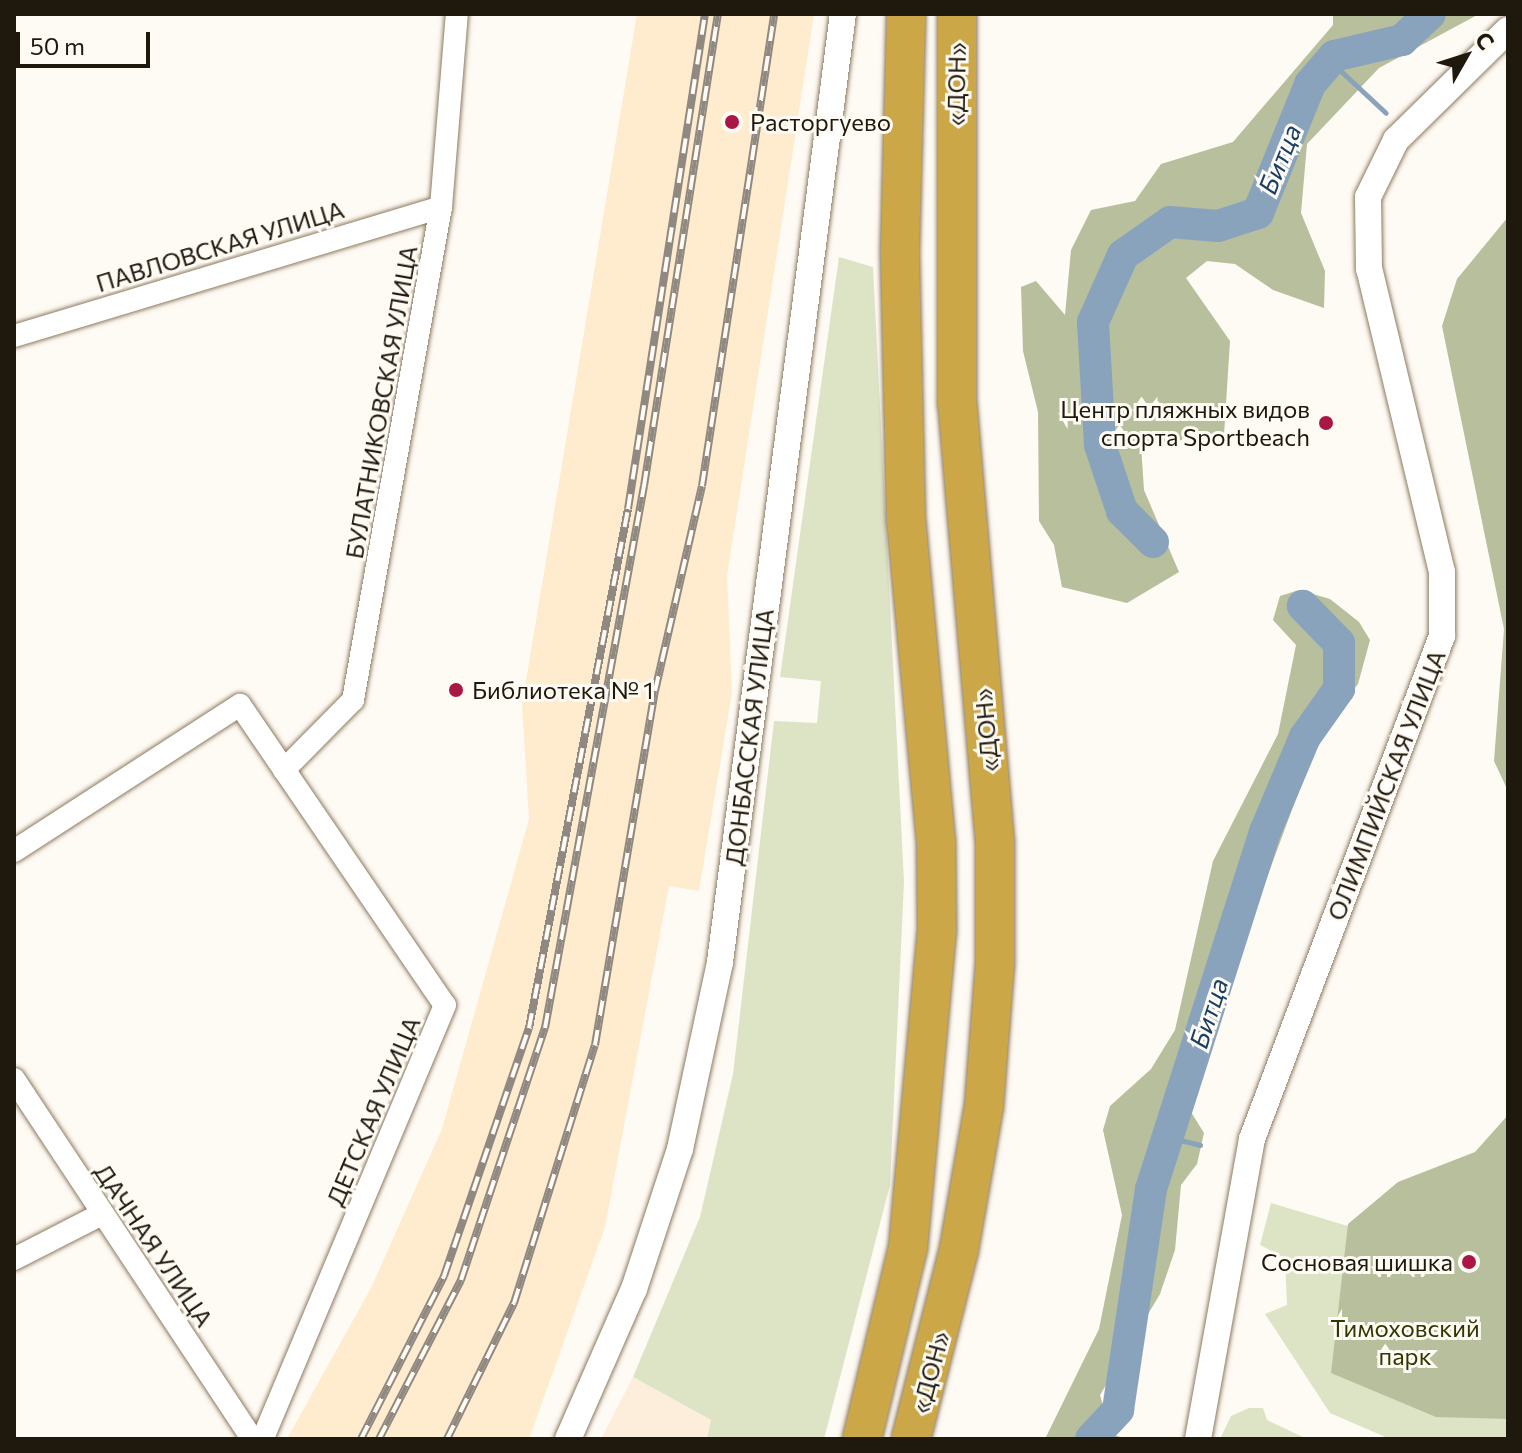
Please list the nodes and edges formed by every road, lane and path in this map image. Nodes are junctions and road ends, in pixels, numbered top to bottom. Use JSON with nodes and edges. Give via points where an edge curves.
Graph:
{"nodes":[{"id":1,"x":457,"y":14,"type":"edge"},
{"id":2,"x":843,"y":14,"type":"edge"},
{"id":3,"x":906,"y":14,"type":"edge"},
{"id":4,"x":957,"y":14,"type":"edge"},
{"id":5,"x":1508,"y":30,"type":"edge"},
{"id":6,"x":441,"y":207,"type":"junction"},
{"id":7,"x":14,"y":336,"type":"edge"},
{"id":8,"x":284,"y":770,"type":"junction"},
{"id":9,"x":14,"y":851,"type":"edge"},
{"id":10,"x":14,"y":1079,"type":"edge"},
{"id":11,"x":102,"y":1214,"type":"junction"},
{"id":12,"x":14,"y":1259,"type":"edge"},
{"id":13,"x":252,"y":1439,"type":"edge"},
{"id":14,"x":263,"y":1439,"type":"edge"},
{"id":15,"x":568,"y":1439,"type":"edge"},
{"id":16,"x":862,"y":1439,"type":"edge"},
{"id":17,"x":911,"y":1439,"type":"edge"},
{"id":18,"x":1198,"y":1439,"type":"edge"}],
"edges":[{"from":1,"to":6,"type":"street","name":"БУЛАТНИКОВСКАЯ УЛИЦА"},
{"from":2,"to":15,"type":"street","name":"ДОНБАССКАЯ УЛИЦА","via":[[720,962],[680,1149],[634,1289]]},
{"from":3,"to":16,"type":"highway","name":"«ДОН»","via":[[900,249],[906,521],[936,842],[937,931],[908,1248]]},
{"from":4,"to":17,"type":"highway","name":"«ДОН»","via":[[957,404],[995,843],[995,963],[984,1106],[959,1249]]},
{"from":5,"to":18,"type":"street","name":"ОЛИМПИЙСКАЯ УЛИЦА","via":[[1396,140],[1368,197],[1369,269],[1442,572],[1442,636],[1252,1139]]},
{"from":6,"to":7,"type":"street","name":"ПАВЛОВСКАЯ УЛИЦА"},
{"from":6,"to":8,"type":"street","name":"БУЛАТНИКОВСКАЯ УЛИЦА","via":[[353,700]]},
{"from":8,"to":9,"type":"street","name":"ДЕТСКАЯ УЛИЦА","via":[[240,705]]},
{"from":8,"to":14,"type":"street","name":"ДЕТСКАЯ УЛИЦА","via":[[445,1005]]},
{"from":10,"to":11,"type":"street","name":"ДАЧНАЯ УЛИЦА"},
{"from":11,"to":12,"type":"street"},
{"from":11,"to":13,"type":"street","name":"ДАЧНАЯ УЛИЦА"}]}
